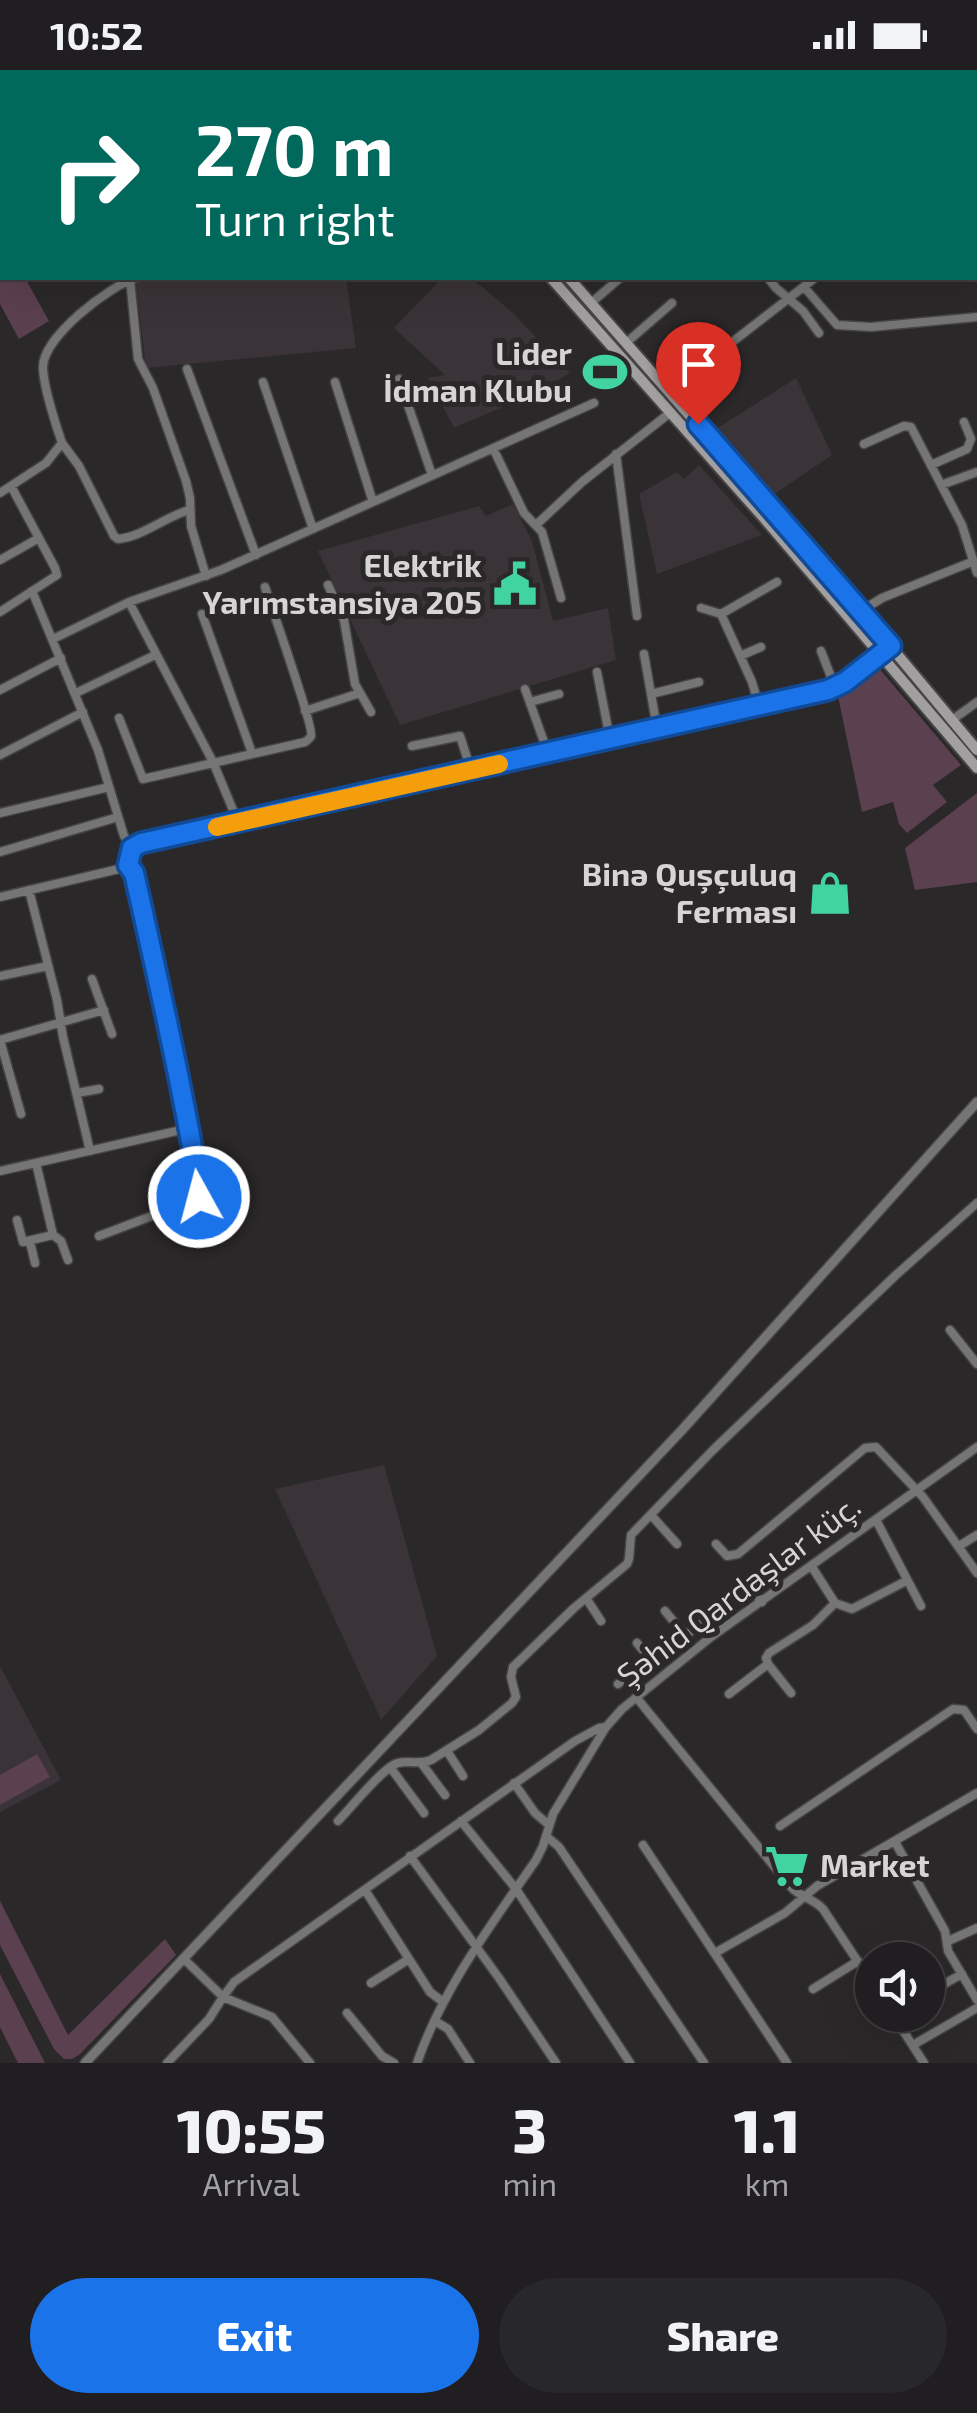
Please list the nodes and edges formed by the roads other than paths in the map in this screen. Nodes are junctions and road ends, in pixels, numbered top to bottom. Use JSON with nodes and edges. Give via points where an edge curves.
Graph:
{"nodes":[{"id":1,"x":129,"y":280,"type":"edge"},
{"id":2,"x":133,"y":280,"type":"edge"},
{"id":3,"x":553,"y":280,"type":"edge"},
{"id":4,"x":571,"y":280,"type":"edge"},
{"id":5,"x":618,"y":280,"type":"edge"},
{"id":6,"x":770,"y":280,"type":"edge"},
{"id":7,"x":813,"y":280,"type":"edge"},
{"id":8,"x":804,"y":287,"type":"junction"},
{"id":9,"x":788,"y":299,"type":"junction"},
{"id":10,"x":591,"y":302,"type":"junction"},
{"id":11,"x":672,"y":303,"type":"dead end"},
{"id":12,"x":977,"y":317,"type":"edge"},
{"id":13,"x":820,"y":333,"type":"dead end"},
{"id":14,"x":626,"y":344,"type":"junction"},
{"id":15,"x":187,"y":369,"type":"dead end"},
{"id":16,"x":399,"y":378,"type":"dead end"},
{"id":17,"x":263,"y":382,"type":"dead end"},
{"id":18,"x":335,"y":382,"type":"dead end"},
{"id":19,"x":664,"y":395,"type":"junction"},
{"id":20,"x":594,"y":403,"type":"dead end"},
{"id":21,"x":676,"y":408,"type":"junction"},
{"id":22,"x":964,"y":422,"type":"dead end"},
{"id":23,"x":62,"y":443,"type":"junction"},
{"id":24,"x":864,"y":444,"type":"dead end"},
{"id":25,"x":493,"y":448,"type":"junction"},
{"id":26,"x":616,"y":454,"type":"junction"},
{"id":27,"x":932,"y":465,"type":"junction"},
{"id":28,"x":977,"y":472,"type":"edge"},
{"id":29,"x":432,"y":475,"type":"junction"},
{"id":30,"x":942,"y":485,"type":"junction"},
{"id":31,"x":11,"y":486,"type":"junction"},
{"id":32,"x":0,"y":493,"type":"edge"},
{"id":33,"x":373,"y":502,"type":"junction"},
{"id":34,"x":189,"y":510,"type":"junction"},
{"id":35,"x":536,"y":525,"type":"junction"},
{"id":36,"x":313,"y":529,"type":"junction"},
{"id":37,"x":40,"y":538,"type":"junction"},
{"id":38,"x":256,"y":555,"type":"junction"},
{"id":39,"x":0,"y":560,"type":"edge"},
{"id":40,"x":974,"y":561,"type":"junction"},
{"id":41,"x":977,"y":572,"type":"edge"},
{"id":42,"x":206,"y":576,"type":"junction"},
{"id":43,"x":777,"y":582,"type":"dead end"},
{"id":44,"x":328,"y":584,"type":"dead end"},
{"id":45,"x":264,"y":588,"type":"dead end"},
{"id":46,"x":32,"y":591,"type":"junction"},
{"id":47,"x":561,"y":598,"type":"dead end"},
{"id":48,"x":128,"y":602,"type":"junction"},
{"id":49,"x":700,"y":608,"type":"dead end"},
{"id":50,"x":861,"y":610,"type":"junction"},
{"id":51,"x":0,"y":612,"type":"edge"},
{"id":52,"x":202,"y":614,"type":"dead end"},
{"id":53,"x":720,"y":614,"type":"junction"},
{"id":54,"x":637,"y":616,"type":"dead end"},
{"id":55,"x":53,"y":639,"type":"junction"},
{"id":56,"x":761,"y":647,"type":"dead end"},
{"id":57,"x":886,"y":650,"type":"junction"},
{"id":58,"x":821,"y":651,"type":"dead end"},
{"id":59,"x":644,"y":654,"type":"dead end"},
{"id":60,"x":154,"y":655,"type":"junction"},
{"id":61,"x":740,"y":656,"type":"junction"},
{"id":62,"x":61,"y":658,"type":"junction"},
{"id":63,"x":596,"y":672,"type":"dead end"},
{"id":64,"x":699,"y":682,"type":"dead end"},
{"id":65,"x":835,"y":687,"type":"junction"},
{"id":66,"x":0,"y":690,"type":"edge"},
{"id":67,"x":526,"y":690,"type":"dead end"},
{"id":68,"x":76,"y":693,"type":"junction"},
{"id":69,"x":360,"y":693,"type":"junction"},
{"id":70,"x":558,"y":694,"type":"dead end"},
{"id":71,"x":651,"y":694,"type":"junction"},
{"id":72,"x":530,"y":702,"type":"junction"},
{"id":73,"x":977,"y":702,"type":"edge"},
{"id":74,"x":759,"y":706,"type":"junction"},
{"id":75,"x":306,"y":711,"type":"junction"},
{"id":76,"x":83,"y":712,"type":"junction"},
{"id":77,"x":371,"y":712,"type":"dead end"},
{"id":78,"x":119,"y":718,"type":"dead end"},
{"id":79,"x":952,"y":720,"type":"junction"},
{"id":80,"x":657,"y":728,"type":"junction"},
{"id":81,"x":610,"y":739,"type":"junction"},
{"id":82,"x":412,"y":746,"type":"dead end"},
{"id":83,"x":977,"y":750,"type":"edge"},
{"id":84,"x":252,"y":753,"type":"junction"},
{"id":85,"x":548,"y":753,"type":"junction"},
{"id":86,"x":0,"y":755,"type":"edge"},
{"id":87,"x":213,"y":762,"type":"junction"},
{"id":88,"x":977,"y":768,"type":"edge"},
{"id":89,"x":471,"y":770,"type":"junction"},
{"id":90,"x":109,"y":786,"type":"junction"},
{"id":91,"x":0,"y":813,"type":"edge"},
{"id":92,"x":118,"y":817,"type":"junction"},
{"id":93,"x":238,"y":822,"type":"junction"},
{"id":94,"x":132,"y":848,"type":"junction"},
{"id":95,"x":0,"y":852,"type":"edge"},
{"id":96,"x":128,"y":865,"type":"junction"},
{"id":97,"x":29,"y":890,"type":"junction"},
{"id":98,"x":0,"y":897,"type":"edge"},
{"id":99,"x":48,"y":966,"type":"junction"},
{"id":100,"x":0,"y":976,"type":"edge"},
{"id":101,"x":92,"y":979,"type":"dead end"},
{"id":102,"x":104,"y":1010,"type":"junction"},
{"id":103,"x":61,"y":1021,"type":"junction"},
{"id":104,"x":112,"y":1034,"type":"dead end"},
{"id":105,"x":0,"y":1040,"type":"edge"},
{"id":106,"x":99,"y":1088,"type":"dead end"},
{"id":107,"x":77,"y":1093,"type":"junction"},
{"id":108,"x":977,"y":1102,"type":"edge"},
{"id":109,"x":21,"y":1114,"type":"dead end"},
{"id":110,"x":190,"y":1128,"type":"junction"},
{"id":111,"x":90,"y":1151,"type":"junction"},
{"id":112,"x":36,"y":1163,"type":"junction"},
{"id":113,"x":0,"y":1172,"type":"edge"},
{"id":114,"x":977,"y":1203,"type":"edge"},
{"id":115,"x":16,"y":1220,"type":"dead end"},
{"id":116,"x":53,"y":1236,"type":"junction"},
{"id":117,"x":100,"y":1236,"type":"dead end"},
{"id":118,"x":30,"y":1242,"type":"junction"},
{"id":119,"x":68,"y":1260,"type":"dead end"},
{"id":120,"x":35,"y":1263,"type":"dead end"},
{"id":121,"x":950,"y":1330,"type":"dead end"},
{"id":122,"x":977,"y":1364,"type":"edge"},
{"id":123,"x":977,"y":1448,"type":"edge"},
{"id":124,"x":918,"y":1490,"type":"junction"},
{"id":125,"x":651,"y":1514,"type":"junction"},
{"id":126,"x":876,"y":1520,"type":"junction"},
{"id":127,"x":977,"y":1534,"type":"edge"},
{"id":128,"x":677,"y":1544,"type":"dead end"},
{"id":129,"x":716,"y":1544,"type":"dead end"},
{"id":130,"x":959,"y":1546,"type":"junction"},
{"id":131,"x":812,"y":1567,"type":"junction"},
{"id":132,"x":977,"y":1573,"type":"edge"},
{"id":133,"x":906,"y":1581,"type":"junction"},
{"id":134,"x":586,"y":1598,"type":"junction"},
{"id":135,"x":762,"y":1602,"type":"junction"},
{"id":136,"x":834,"y":1603,"type":"junction"},
{"id":137,"x":921,"y":1606,"type":"dead end"},
{"id":138,"x":665,"y":1611,"type":"dead end"},
{"id":139,"x":601,"y":1621,"type":"dead end"},
{"id":140,"x":685,"y":1635,"type":"junction"},
{"id":141,"x":636,"y":1643,"type":"dead end"},
{"id":142,"x":650,"y":1660,"type":"junction"},
{"id":143,"x":768,"y":1664,"type":"junction"},
{"id":144,"x":618,"y":1684,"type":"dead end"},
{"id":145,"x":791,"y":1693,"type":"dead end"},
{"id":146,"x":729,"y":1694,"type":"dead end"},
{"id":147,"x":636,"y":1697,"type":"junction"},
{"id":148,"x":606,"y":1727,"type":"junction"},
{"id":149,"x":977,"y":1729,"type":"edge"},
{"id":150,"x":447,"y":1751,"type":"junction"},
{"id":151,"x":422,"y":1764,"type":"junction"},
{"id":152,"x":390,"y":1767,"type":"junction"},
{"id":153,"x":463,"y":1776,"type":"dead end"},
{"id":154,"x":514,"y":1782,"type":"junction"},
{"id":155,"x":977,"y":1793,"type":"edge"},
{"id":156,"x":444,"y":1795,"type":"dead end"},
{"id":157,"x":424,"y":1813,"type":"dead end"},
{"id":158,"x":338,"y":1821,"type":"dead end"},
{"id":159,"x":461,"y":1821,"type":"junction"},
{"id":160,"x":548,"y":1824,"type":"junction"},
{"id":161,"x":780,"y":1826,"type":"dead end"},
{"id":162,"x":546,"y":1836,"type":"junction"},
{"id":163,"x":895,"y":1842,"type":"junction"},
{"id":164,"x":643,"y":1846,"type":"dead end"},
{"id":165,"x":410,"y":1856,"type":"junction"},
{"id":166,"x":365,"y":1890,"type":"junction"},
{"id":167,"x":516,"y":1890,"type":"junction"},
{"id":168,"x":804,"y":1896,"type":"junction"},
{"id":169,"x":977,"y":1928,"type":"edge"},
{"id":170,"x":948,"y":1942,"type":"junction"},
{"id":171,"x":476,"y":1948,"type":"junction"},
{"id":172,"x":715,"y":1953,"type":"junction"},
{"id":173,"x":855,"y":1957,"type":"edge"},
{"id":174,"x":184,"y":1959,"type":"junction"},
{"id":175,"x":408,"y":1959,"type":"junction"},
{"id":176,"x":855,"y":1963,"type":"edge"},
{"id":177,"x":962,"y":1974,"type":"junction"},
{"id":178,"x":371,"y":1984,"type":"dead end"},
{"id":179,"x":945,"y":1984,"type":"edge"},
{"id":180,"x":813,"y":1988,"type":"dead end"},
{"id":181,"x":223,"y":1997,"type":"junction"},
{"id":182,"x":977,"y":2000,"type":"edge"},
{"id":183,"x":443,"y":2002,"type":"junction"},
{"id":184,"x":977,"y":2008,"type":"edge"},
{"id":185,"x":347,"y":2013,"type":"dead end"},
{"id":186,"x":434,"y":2022,"type":"junction"},
{"id":187,"x":905,"y":2032,"type":"edge"},
{"id":188,"x":913,"y":2045,"type":"junction"},
{"id":189,"x":922,"y":2060,"type":"edge"},
{"id":190,"x":84,"y":2063,"type":"edge"},
{"id":191,"x":167,"y":2063,"type":"edge"},
{"id":192,"x":310,"y":2063,"type":"edge"},
{"id":193,"x":394,"y":2063,"type":"edge"},
{"id":194,"x":417,"y":2063,"type":"edge"},
{"id":195,"x":470,"y":2063,"type":"edge"},
{"id":196,"x":556,"y":2063,"type":"edge"},
{"id":197,"x":630,"y":2063,"type":"edge"},
{"id":198,"x":704,"y":2063,"type":"edge"},
{"id":199,"x":787,"y":2063,"type":"edge"},
{"id":200,"x":909,"y":2063,"type":"edge"}],
"edges":[{"from":1,"to":23,"type":"street","via":[[77,315],[44,358]]},
{"from":2,"to":34,"type":"street","via":[[138,359],[186,481]]},
{"from":3,"to":19,"type":"main road"},
{"from":4,"to":10,"type":"main road"},
{"from":5,"to":10,"type":"street"},
{"from":6,"to":9,"type":"street"},
{"from":7,"to":8,"type":"street"},
{"from":8,"to":9,"type":"street"},
{"from":8,"to":12,"type":"street","via":[[837,325]]},
{"from":9,"to":13,"type":"street"},
{"from":9,"to":19,"type":"street"},
{"from":10,"to":14,"type":"main road"},
{"from":11,"to":14,"type":"street"},
{"from":14,"to":19,"type":"main road"},
{"from":15,"to":38,"type":"street"},
{"from":16,"to":29,"type":"street"},
{"from":17,"to":36,"type":"street"},
{"from":18,"to":33,"type":"street"},
{"from":19,"to":21,"type":"main road"},
{"from":20,"to":25,"type":"street"},
{"from":21,"to":26,"type":"street"},
{"from":21,"to":50,"type":"main road"},
{"from":21,"to":57,"type":"main road"},
{"from":22,"to":27,"type":"street","via":[[971,439],[967,449]]},
{"from":23,"to":31,"type":"street"},
{"from":23,"to":34,"type":"street","via":[[118,539]]},
{"from":24,"to":27,"type":"street","via":[[912,426]]},
{"from":25,"to":29,"type":"street"},
{"from":25,"to":35,"type":"street"},
{"from":26,"to":35,"type":"street"},
{"from":26,"to":54,"type":"street"},
{"from":27,"to":30,"type":"street"},
{"from":28,"to":30,"type":"street"},
{"from":29,"to":33,"type":"street"},
{"from":30,"to":40,"type":"street"},
{"from":31,"to":32,"type":"street"},
{"from":31,"to":37,"type":"street"},
{"from":33,"to":36,"type":"street"},
{"from":34,"to":42,"type":"street"},
{"from":35,"to":47,"type":"street"},
{"from":36,"to":38,"type":"street"},
{"from":37,"to":39,"type":"street"},
{"from":37,"to":46,"type":"street","via":[[56,575]]},
{"from":38,"to":42,"type":"street"},
{"from":40,"to":41,"type":"street"},
{"from":40,"to":50,"type":"street"},
{"from":42,"to":48,"type":"street"},
{"from":43,"to":53,"type":"street"},
{"from":44,"to":69,"type":"street","via":[[344,620]]},
{"from":45,"to":75,"type":"street"},
{"from":46,"to":51,"type":"street"},
{"from":46,"to":55,"type":"street"},
{"from":48,"to":55,"type":"street"},
{"from":48,"to":60,"type":"street"},
{"from":49,"to":53,"type":"street"},
{"from":50,"to":57,"type":"main road"},
{"from":52,"to":84,"type":"street"},
{"from":53,"to":61,"type":"street"},
{"from":55,"to":62,"type":"street"},
{"from":56,"to":61,"type":"street"},
{"from":57,"to":65,"type":"street"},
{"from":57,"to":79,"type":"main road"},
{"from":57,"to":88,"type":"main road"},
{"from":58,"to":65,"type":"street"},
{"from":59,"to":71,"type":"street"},
{"from":60,"to":68,"type":"street"},
{"from":60,"to":87,"type":"street"},
{"from":61,"to":74,"type":"street"},
{"from":62,"to":66,"type":"street"},
{"from":62,"to":68,"type":"street"},
{"from":63,"to":81,"type":"street"},
{"from":64,"to":71,"type":"street"},
{"from":65,"to":74,"type":"street"},
{"from":67,"to":72,"type":"street"},
{"from":68,"to":76,"type":"street"},
{"from":69,"to":75,"type":"street"},
{"from":69,"to":77,"type":"street"},
{"from":70,"to":72,"type":"street"},
{"from":71,"to":80,"type":"street"},
{"from":72,"to":85,"type":"street"},
{"from":73,"to":79,"type":"street"},
{"from":74,"to":80,"type":"street"},
{"from":75,"to":84,"type":"street","via":[[312,733],[305,742]]},
{"from":76,"to":86,"type":"street"},
{"from":76,"to":90,"type":"street"},
{"from":78,"to":87,"type":"street","via":[[144,778]]},
{"from":79,"to":83,"type":"main road"},
{"from":80,"to":81,"type":"street"},
{"from":81,"to":85,"type":"street"},
{"from":82,"to":89,"type":"street","via":[[460,736]]},
{"from":84,"to":87,"type":"street"},
{"from":85,"to":89,"type":"street"},
{"from":87,"to":93,"type":"street"},
{"from":89,"to":93,"type":"street"},
{"from":90,"to":91,"type":"street"},
{"from":90,"to":92,"type":"street"},
{"from":92,"to":94,"type":"street"},
{"from":92,"to":95,"type":"street"},
{"from":93,"to":94,"type":"street"},
{"from":94,"to":96,"type":"street"},
{"from":96,"to":97,"type":"street"},
{"from":96,"to":110,"type":"street"},
{"from":97,"to":98,"type":"street"},
{"from":97,"to":99,"type":"street"},
{"from":99,"to":100,"type":"street"},
{"from":99,"to":103,"type":"street"},
{"from":101,"to":102,"type":"street"},
{"from":102,"to":103,"type":"street"},
{"from":102,"to":104,"type":"street"},
{"from":103,"to":105,"type":"street"},
{"from":103,"to":107,"type":"street"},
{"from":105,"to":109,"type":"street"},
{"from":106,"to":107,"type":"street"},
{"from":107,"to":111,"type":"street"},
{"from":108,"to":174,"type":"street","via":[[682,1430]]},
{"from":110,"to":111,"type":"street"},
{"from":110,"to":117,"type":"street","via":[[199,1197]]},
{"from":111,"to":112,"type":"street"},
{"from":112,"to":113,"type":"street"},
{"from":112,"to":116,"type":"street"},
{"from":114,"to":125,"type":"street"},
{"from":115,"to":118,"type":"street","via":[[24,1242]]},
{"from":116,"to":118,"type":"street"},
{"from":116,"to":119,"type":"street"},
{"from":118,"to":120,"type":"street"},
{"from":121,"to":122,"type":"street"},
{"from":123,"to":124,"type":"street","name":"Şəhid Qardaşlar küç."},
{"from":124,"to":126,"type":"street","name":"Şəhid Qardaşlar küç."},
{"from":124,"to":129,"type":"street","via":[[870,1446],[738,1554],[728,1556]]},
{"from":124,"to":130,"type":"street"},
{"from":125,"to":128,"type":"street"},
{"from":125,"to":134,"type":"street","via":[[631,1536],[627,1564]]},
{"from":126,"to":131,"type":"street","name":"Şəhid Qardaşlar küç."},
{"from":126,"to":133,"type":"street"},
{"from":127,"to":130,"type":"street"},
{"from":130,"to":132,"type":"street"},
{"from":131,"to":135,"type":"street","name":"Şəhid Qardaşlar küç."},
{"from":131,"to":136,"type":"street"},
{"from":133,"to":136,"type":"street","via":[[852,1609]]},
{"from":133,"to":137,"type":"street"},
{"from":134,"to":139,"type":"street"},
{"from":134,"to":150,"type":"street","via":[[512,1667],[512,1703]]},
{"from":135,"to":140,"type":"street","via":[[744,1594]]},
{"from":135,"to":147,"type":"street","name":"Şəhid Qardaşlar küç."},
{"from":136,"to":143,"type":"street","via":[[768,1653]]},
{"from":138,"to":140,"type":"street"},
{"from":140,"to":142,"type":"street"},
{"from":141,"to":142,"type":"street"},
{"from":142,"to":144,"type":"street"},
{"from":143,"to":145,"type":"street"},
{"from":143,"to":146,"type":"street"},
{"from":147,"to":148,"type":"street","name":"Şəhid Qardaşlar küç."},
{"from":147,"to":168,"type":"street"},
{"from":148,"to":154,"type":"street"},
{"from":148,"to":160,"type":"street","name":"Şəhid Qardaşlar küç."},
{"from":149,"to":161,"type":"street","via":[[964,1710],[953,1710]]},
{"from":150,"to":151,"type":"street"},
{"from":150,"to":153,"type":"street"},
{"from":151,"to":152,"type":"street"},
{"from":151,"to":156,"type":"street"},
{"from":152,"to":157,"type":"street"},
{"from":152,"to":158,"type":"street"},
{"from":154,"to":159,"type":"street"},
{"from":154,"to":160,"type":"street"},
{"from":155,"to":163,"type":"street"},
{"from":159,"to":165,"type":"street"},
{"from":159,"to":167,"type":"street"},
{"from":160,"to":162,"type":"street","name":"Şəhid Qardaşlar küç."},
{"from":162,"to":167,"type":"street","name":"Şəhid Qardaşlar küç."},
{"from":162,"to":198,"type":"street"},
{"from":163,"to":168,"type":"street"},
{"from":163,"to":170,"type":"street"},
{"from":164,"to":172,"type":"street"},
{"from":165,"to":166,"type":"street"},
{"from":165,"to":171,"type":"street"},
{"from":166,"to":175,"type":"street"},
{"from":166,"to":181,"type":"street","via":[[234,1982]]},
{"from":167,"to":171,"type":"street","name":"Şəhid Qardaşlar küç."},
{"from":167,"to":197,"type":"street"},
{"from":168,"to":172,"type":"street"},
{"from":168,"to":173,"type":"street","via":[[823,1909]]},
{"from":169,"to":170,"type":"street"},
{"from":170,"to":177,"type":"street"},
{"from":171,"to":183,"type":"street","name":"Şəhid Qardaşlar küç."},
{"from":171,"to":196,"type":"street"},
{"from":172,"to":199,"type":"street"},
{"from":174,"to":181,"type":"street"},
{"from":174,"to":190,"type":"street"},
{"from":175,"to":178,"type":"street"},
{"from":175,"to":183,"type":"street"},
{"from":176,"to":180,"type":"street"},
{"from":177,"to":179,"type":"street"},
{"from":177,"to":182,"type":"street"},
{"from":181,"to":191,"type":"street"},
{"from":181,"to":192,"type":"street","via":[[272,2017]]},
{"from":183,"to":186,"type":"street","name":"Şəhid Qardaşlar küç."},
{"from":184,"to":188,"type":"street"},
{"from":185,"to":193,"type":"street"},
{"from":186,"to":194,"type":"street","name":"Şəhid Qardaşlar küç."},
{"from":186,"to":195,"type":"street","via":[[448,2030]]},
{"from":187,"to":188,"type":"street"},
{"from":188,"to":189,"type":"street"},
{"from":189,"to":200,"type":"street"}]}
